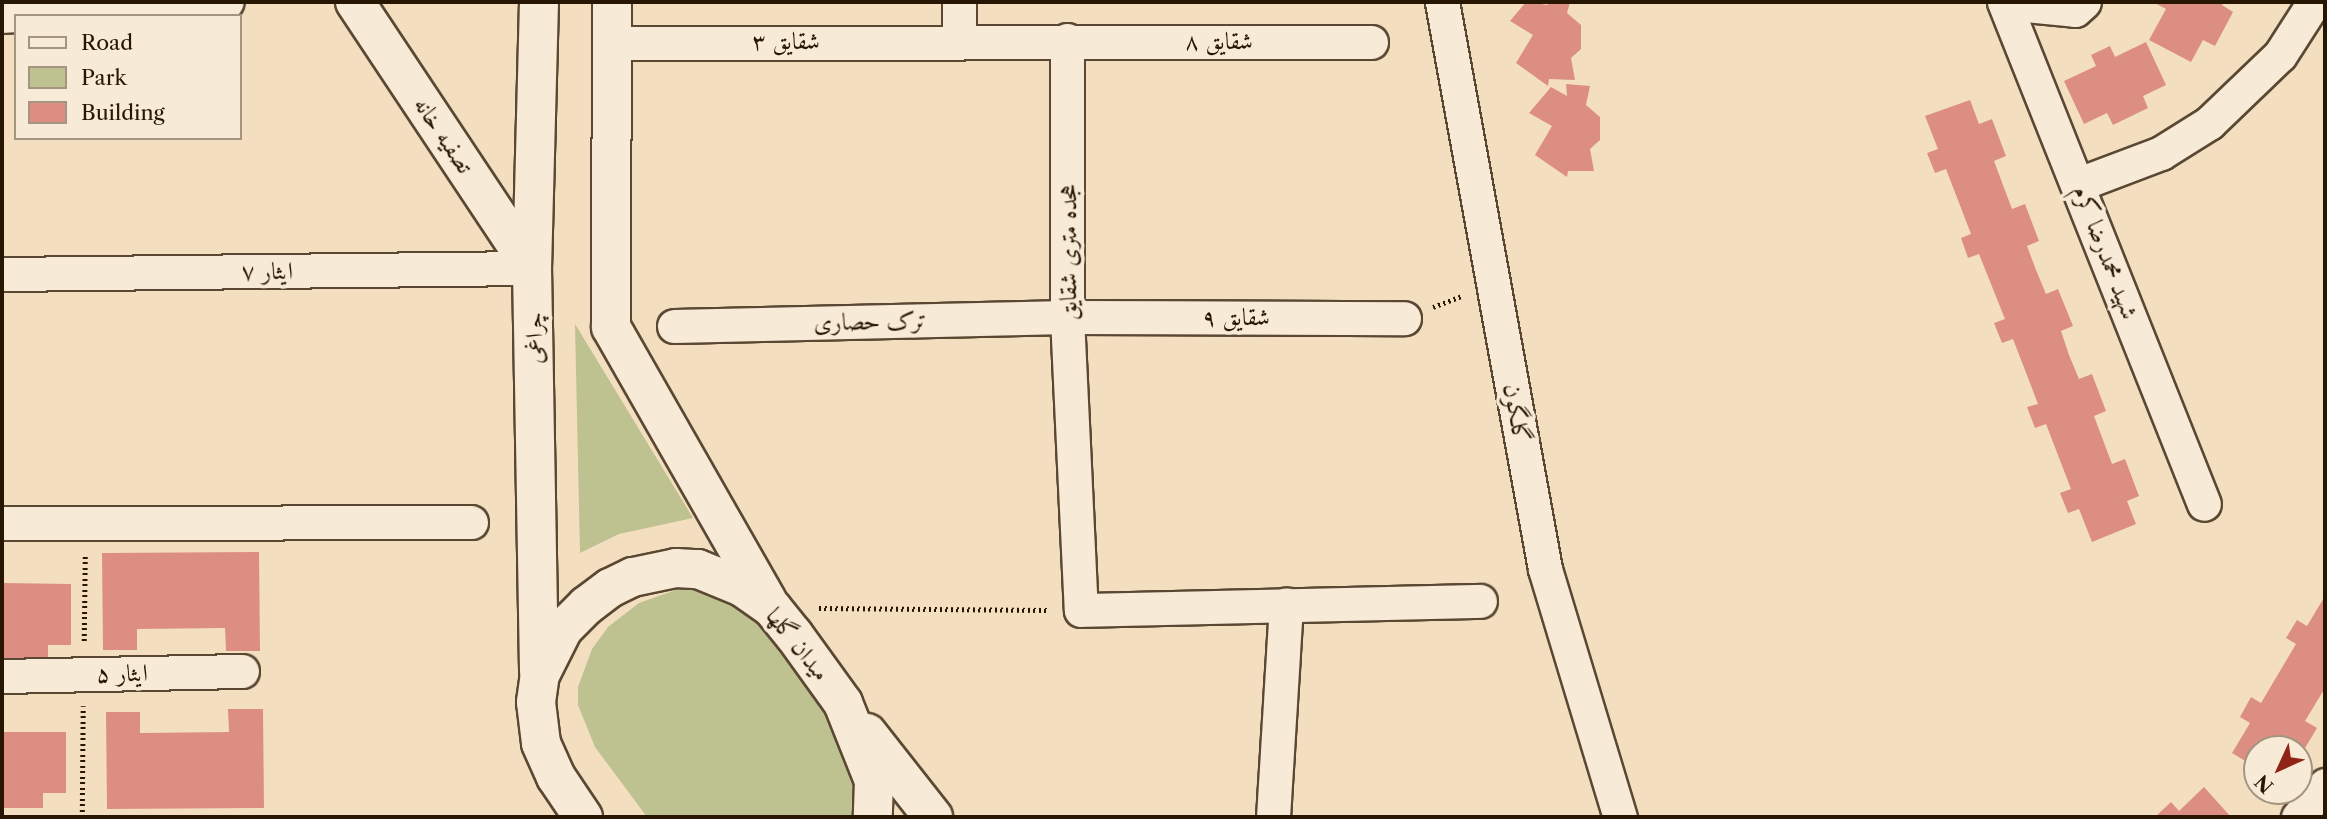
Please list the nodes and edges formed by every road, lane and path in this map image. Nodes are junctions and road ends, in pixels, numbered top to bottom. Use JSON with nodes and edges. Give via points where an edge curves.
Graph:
{"nodes":[{"id":1,"x":227,"y":2,"type":"edge"},
{"id":2,"x":355,"y":2,"type":"edge"},
{"id":3,"x":539,"y":2,"type":"edge"},
{"id":4,"x":612,"y":2,"type":"edge"},
{"id":5,"x":959,"y":2,"type":"edge"},
{"id":6,"x":1443,"y":2,"type":"edge"},
{"id":7,"x":2005,"y":2,"type":"edge"},
{"id":8,"x":2084,"y":2,"type":"edge"},
{"id":9,"x":2314,"y":2,"type":"edge"},
{"id":10,"x":34,"y":14,"type":"edge"},
{"id":11,"x":959,"y":40,"type":"junction"},
{"id":12,"x":1067,"y":40,"type":"junction"},
{"id":13,"x":1371,"y":42,"type":"dead end"},
{"id":14,"x":613,"y":43,"type":"junction"},
{"id":15,"x":2079,"y":184,"type":"junction"},
{"id":16,"x":532,"y":268,"type":"junction"},
{"id":17,"x":2,"y":275,"type":"edge"},
{"id":18,"x":1494,"y":283,"type":"junction"},
{"id":19,"x":1067,"y":317,"type":"junction"},
{"id":20,"x":1404,"y":318,"type":"joint"},
{"id":21,"x":674,"y":326,"type":"dead end"},
{"id":22,"x":2204,"y":504,"type":"dead end"},
{"id":23,"x":471,"y":522,"type":"dead end"},
{"id":24,"x":2,"y":523,"type":"edge"},
{"id":25,"x":1480,"y":601,"type":"dead end"},
{"id":26,"x":1286,"y":604,"type":"junction"},
{"id":27,"x":772,"y":607,"type":"junction"},
{"id":28,"x":1081,"y":610,"type":"junction"},
{"id":29,"x":242,"y":671,"type":"dead end"},
{"id":30,"x":540,"y":675,"type":"junction"},
{"id":31,"x":2,"y":676,"type":"edge"},
{"id":32,"x":843,"y":703,"type":"junction"},
{"id":33,"x":2325,"y":785,"type":"edge"},
{"id":34,"x":569,"y":811,"type":"edge"},
{"id":35,"x":873,"y":817,"type":"edge"},
{"id":36,"x":933,"y":817,"type":"edge"},
{"id":37,"x":1273,"y":817,"type":"edge"},
{"id":38,"x":1620,"y":817,"type":"edge"},
{"id":39,"x":2298,"y":817,"type":"edge"}],
"edges":[{"from":1,"to":10,"type":"street"},
{"from":2,"to":16,"type":"street","name":"تصفیه خانه"},
{"from":3,"to":16,"type":"street","name":"چراغی"},
{"from":4,"to":14,"type":"street"},
{"from":5,"to":11,"type":"street"},
{"from":6,"to":18,"type":"street","name":"گلگون"},
{"from":7,"to":8,"type":"street","via":[[2075,10]]},
{"from":7,"to":15,"type":"street","name":"شهید محمدرضا کرم"},
{"from":9,"to":15,"type":"street","via":[[2280,55],[2209,124],[2161,153]]},
{"from":11,"to":12,"type":"street"},
{"from":11,"to":14,"type":"street","name":"شقایق ۳"},
{"from":12,"to":13,"type":"street","name":"شقایق ۸"},
{"from":12,"to":19,"type":"street","name":"هجده متری شقایق"},
{"from":14,"to":27,"type":"street","via":[[611,327]]},
{"from":15,"to":22,"type":"street","name":"شهید محمدرضا کرم"},
{"from":16,"to":17,"type":"street","name":"ایثار ۷"},
{"from":16,"to":30,"type":"street","name":"چراغی"},
{"from":18,"to":20,"type":"path"},
{"from":18,"to":38,"type":"street","name":"گلگون","via":[[1545,569]]},
{"from":19,"to":20,"type":"street","name":"شقایق ۹"},
{"from":19,"to":21,"type":"street","name":"ترک حصاری"},
{"from":19,"to":28,"type":"street","name":"هجده متری شقایق"},
{"from":23,"to":24,"type":"street"},
{"from":25,"to":26,"type":"street"},
{"from":26,"to":28,"type":"street"},
{"from":26,"to":37,"type":"street"},
{"from":27,"to":28,"type":"path"},
{"from":27,"to":30,"type":"street","name":"میدان گلها","via":[[720,575],[698,569],[652,572],[610,588],[586,606],[564,629]]},
{"from":27,"to":32,"type":"street","name":"میدان گلها"},
{"from":29,"to":31,"type":"street","name":"ایثار ۵"},
{"from":30,"to":34,"type":"street","name":"میدان گلها","via":[[536,702],[541,743]]},
{"from":32,"to":35,"type":"street","name":"میدان گلها","via":[[874,781]]},
{"from":32,"to":36,"type":"street"},
{"from":33,"to":39,"type":"street"}]}
